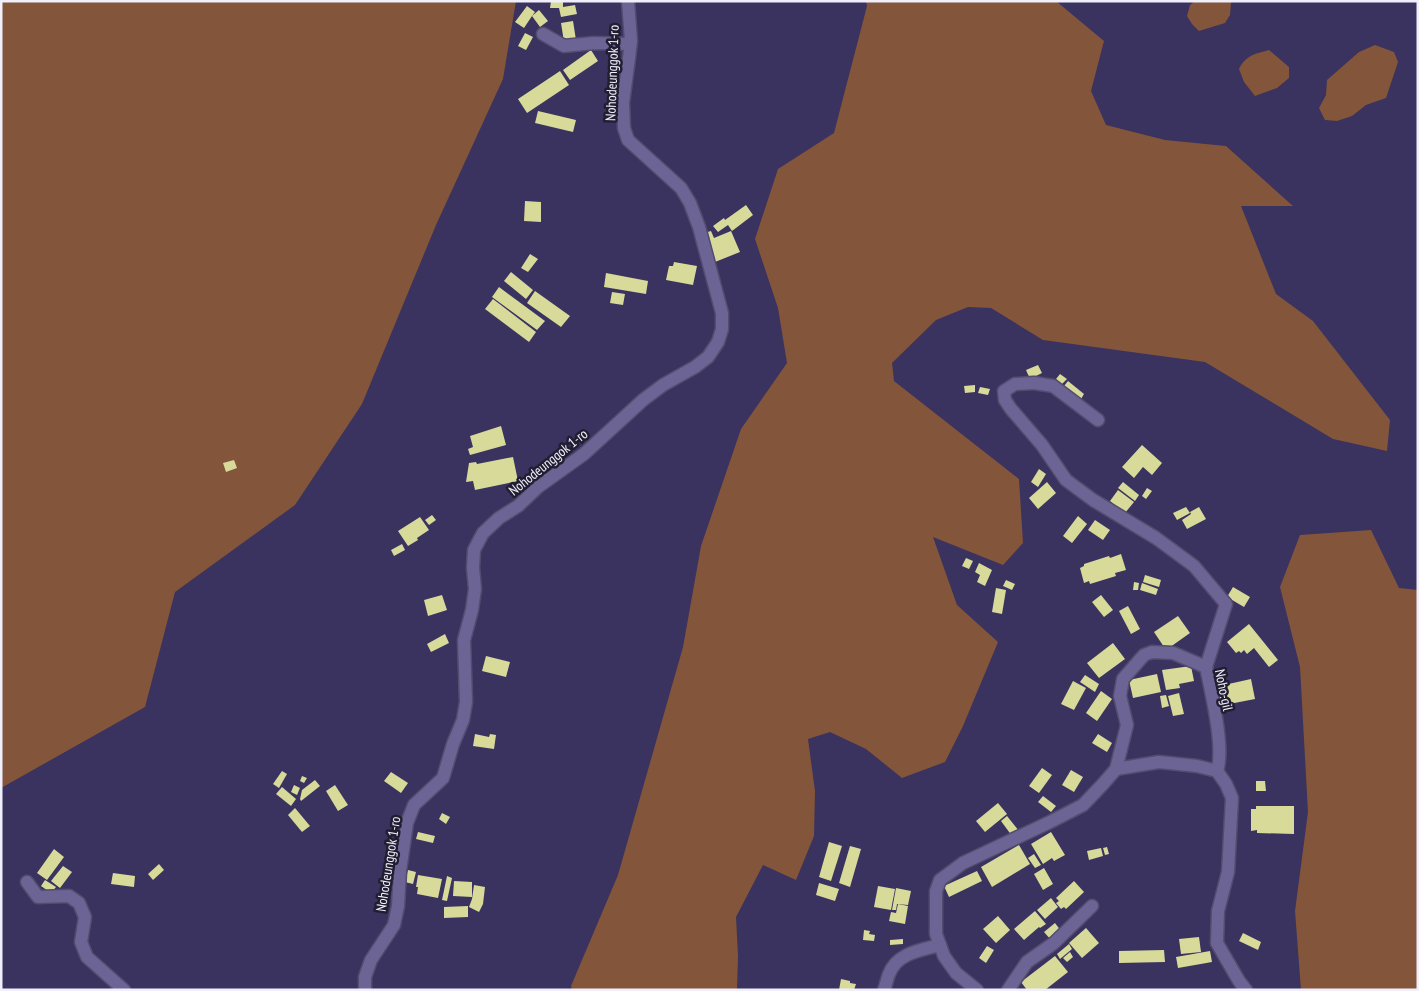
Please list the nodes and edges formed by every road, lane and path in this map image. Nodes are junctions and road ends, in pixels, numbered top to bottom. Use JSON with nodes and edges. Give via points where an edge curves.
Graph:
{"nodes":[{"id":1,"x":628,"y":1,"type":"edge"},
{"id":2,"x":543,"y":34,"type":"dead end"},
{"id":3,"x":630,"y":44,"type":"junction"},
{"id":4,"x":1098,"y":420,"type":"dead end"},
{"id":5,"x":1206,"y":667,"type":"junction"},
{"id":6,"x":1116,"y":769,"type":"junction"},
{"id":7,"x":1217,"y":771,"type":"junction"},
{"id":8,"x":27,"y":882,"type":"dead end"},
{"id":9,"x":1092,"y":906,"type":"dead end"},
{"id":10,"x":940,"y":945,"type":"junction"},
{"id":11,"x":124,"y":990,"type":"edge"},
{"id":12,"x":365,"y":990,"type":"edge"},
{"id":13,"x":884,"y":990,"type":"edge"},
{"id":14,"x":977,"y":990,"type":"edge"},
{"id":15,"x":1008,"y":990,"type":"edge"},
{"id":16,"x":1246,"y":990,"type":"edge"}],
"edges":[{"from":1,"to":3,"type":"street","name":"Nohodeunggok 1-ro"},
{"from":2,"to":3,"type":"street","via":[[564,46]]},
{"from":3,"to":12,"type":"street","name":"Nohodeunggok 1-ro","via":[[623,103],[624,128],[628,140],[681,188],[690,203],[722,313],[722,329],[708,357],[643,400],[584,454],[483,533],[474,550],[475,589],[464,640],[466,702],[463,720],[443,778],[414,805],[407,823],[394,925],[371,960],[365,977]]},
{"from":4,"to":5,"type":"street","via":[[1053,386],[1015,384],[1004,391],[1011,409],[1066,480],[1194,566],[1226,604]]},
{"from":5,"to":6,"type":"street","name":"Noho-gil","via":[[1173,653],[1152,652],[1136,664],[1123,679],[1120,696],[1127,725]]},
{"from":5,"to":7,"type":"street","name":"Noho-gil","via":[[1218,734],[1220,763]]},
{"from":6,"to":7,"type":"street","via":[[1159,762]]},
{"from":6,"to":10,"type":"street","name":"Noho-gil","via":[[1083,805],[963,863],[940,880],[935,913]]},
{"from":7,"to":16,"type":"street","via":[[1232,798],[1228,872],[1218,911],[1217,943]]},
{"from":8,"to":11,"type":"street","via":[[38,897],[70,896],[79,903],[85,916],[80,942],[87,957]]},
{"from":9,"to":15,"type":"street","via":[[1054,943],[1027,962]]},
{"from":10,"to":13,"type":"street","via":[[900,958],[889,972]]},
{"from":10,"to":14,"type":"street","name":"Noho-gil","via":[[956,973]]}]}
